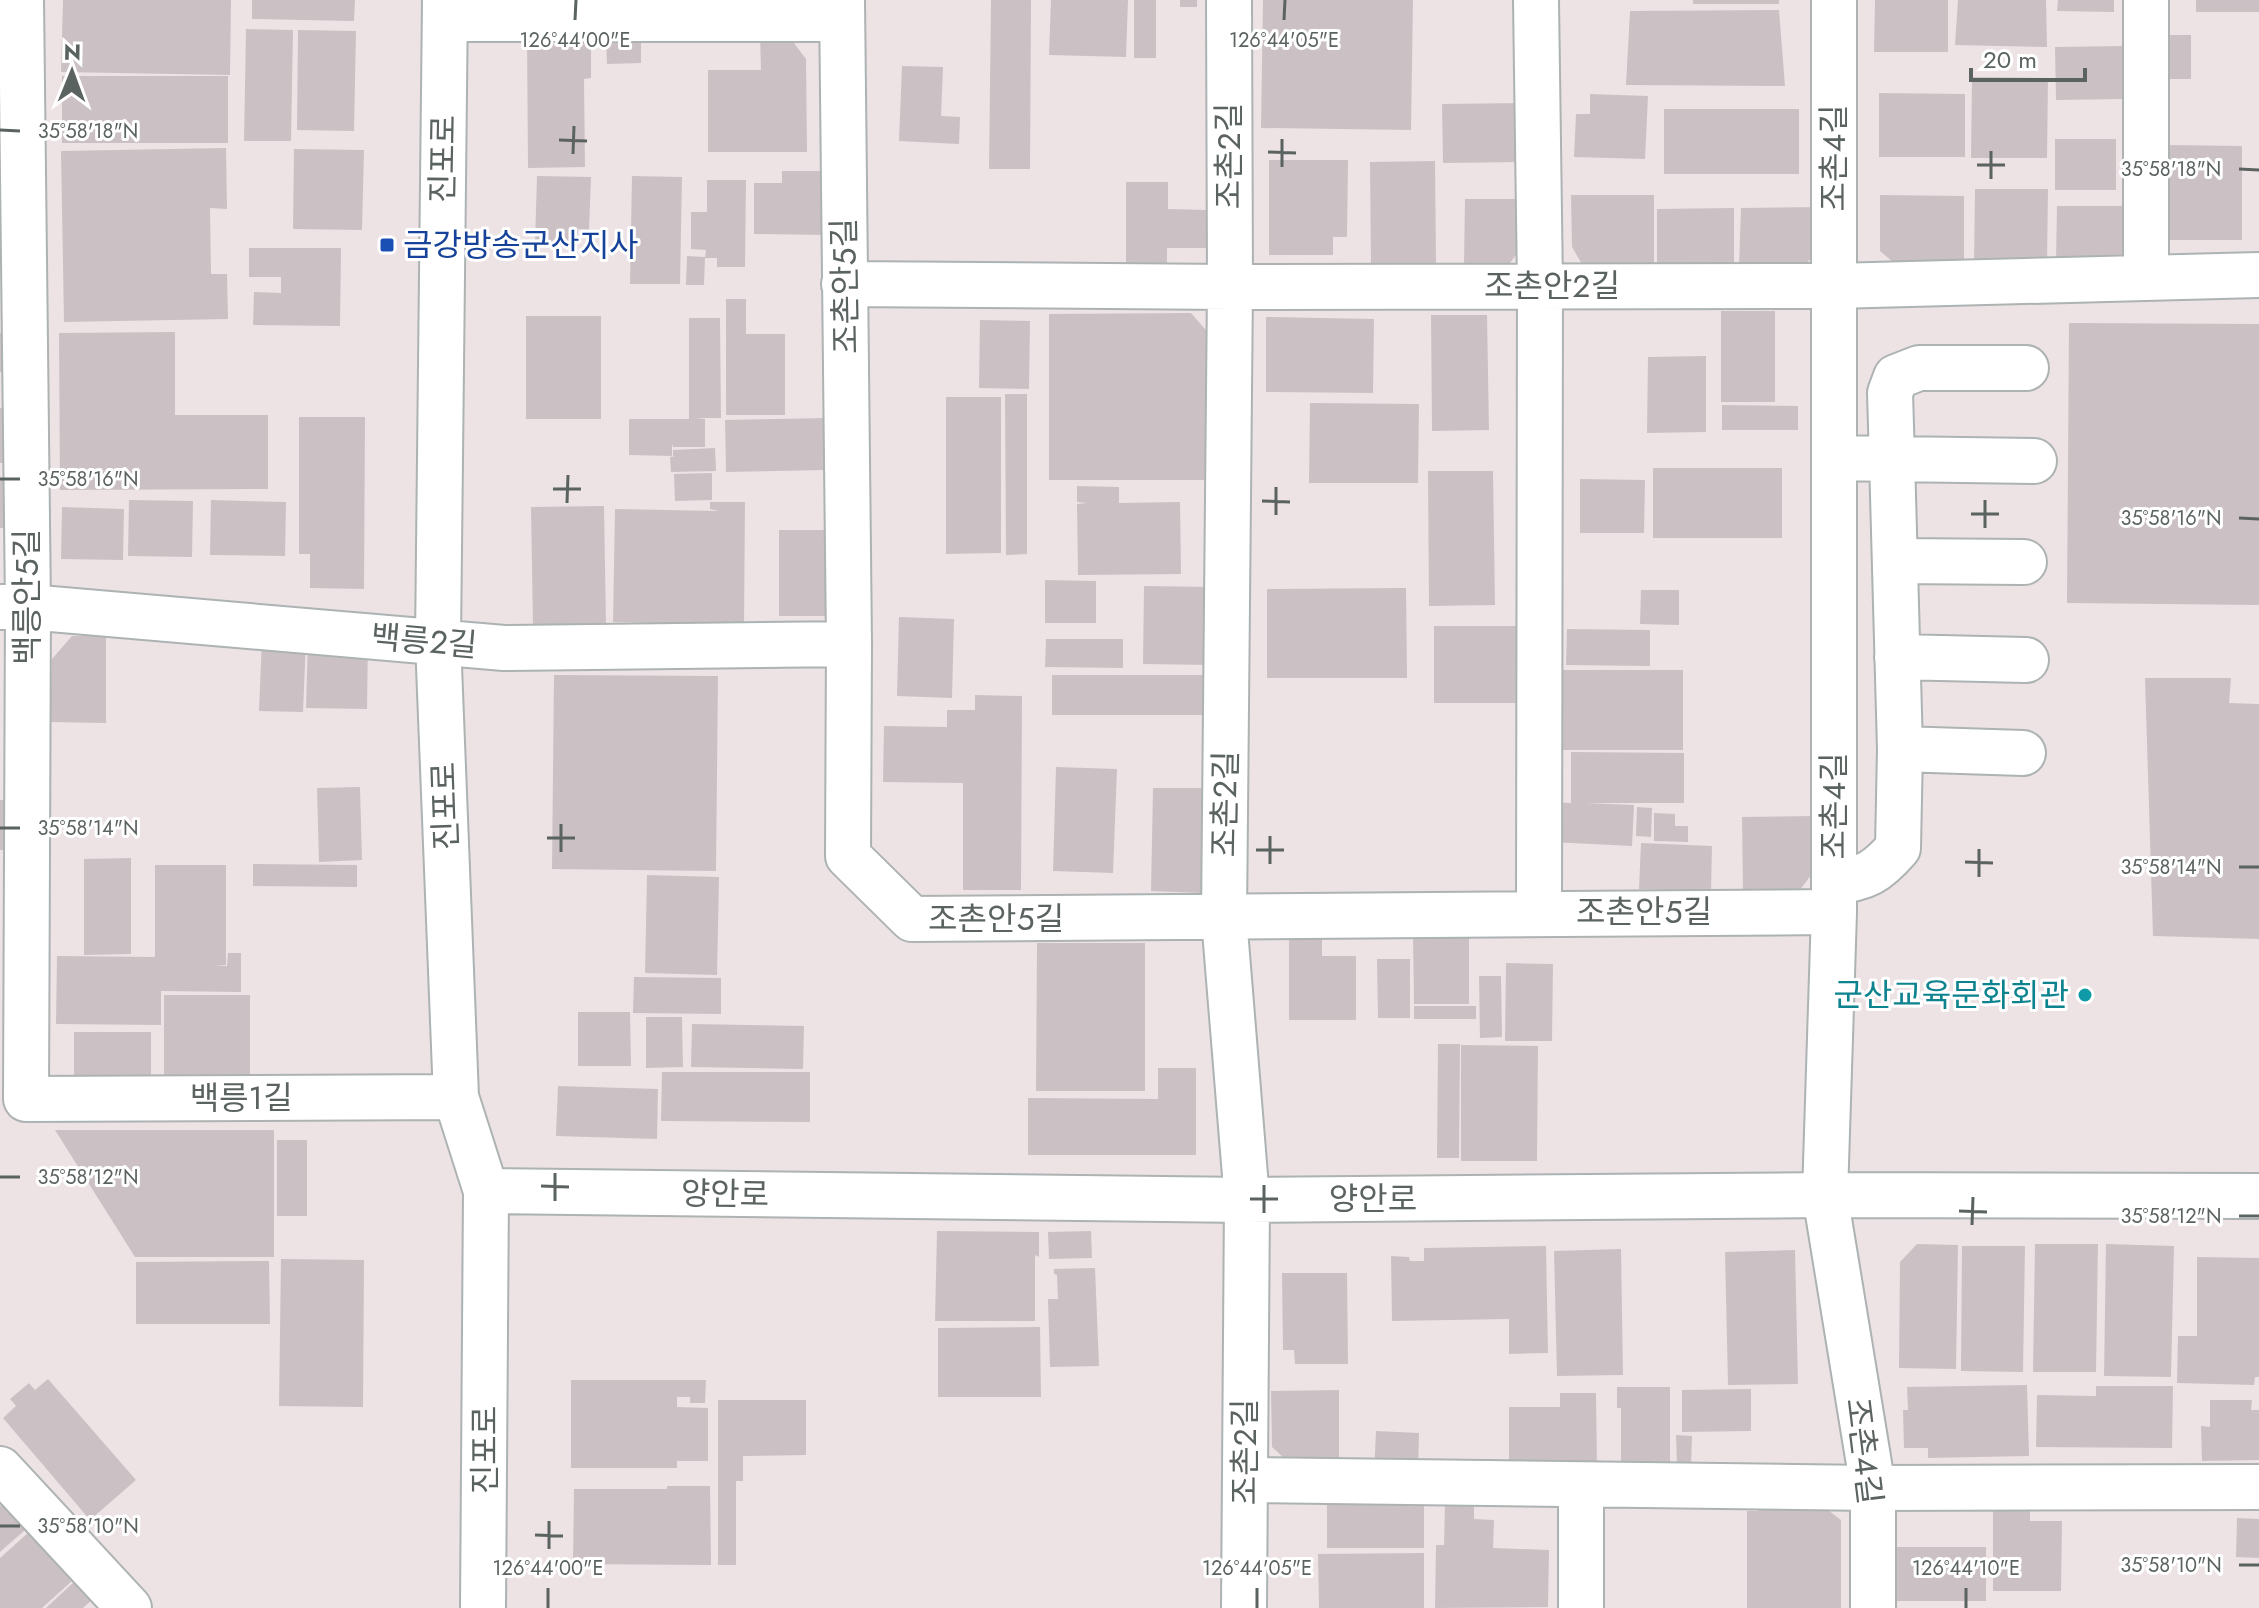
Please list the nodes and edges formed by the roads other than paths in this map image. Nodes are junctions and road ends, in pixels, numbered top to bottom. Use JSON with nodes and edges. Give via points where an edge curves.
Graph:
{"nodes":[{"id":1,"x":21,"y":0,"type":"edge"},
{"id":2,"x":1229,"y":0,"type":"edge"},
{"id":3,"x":1536,"y":0,"type":"edge"},
{"id":4,"x":1834,"y":0,"type":"edge"},
{"id":5,"x":2146,"y":0,"type":"edge"},
{"id":6,"x":445,"y":9,"type":"edge"},
{"id":7,"x":842,"y":10,"type":"edge"},
{"id":8,"x":11,"y":75,"type":"edge"},
{"id":9,"x":2259,"y":275,"type":"edge"},
{"id":10,"x":2146,"y":278,"type":"junction"},
{"id":11,"x":844,"y":284,"type":"junction"},
{"id":12,"x":1540,"y":286,"type":"junction"},
{"id":13,"x":1834,"y":286,"type":"junction"},
{"id":14,"x":1230,"y":287,"type":"junction"},
{"id":15,"x":2026,"y":368,"type":"dead end"},
{"id":16,"x":1834,"y":458,"type":"junction"},
{"id":17,"x":1892,"y":459,"type":"junction"},
{"id":18,"x":2034,"y":461,"type":"dead end"},
{"id":19,"x":1896,"y":561,"type":"junction"},
{"id":20,"x":2024,"y":562,"type":"dead end"},
{"id":21,"x":14,"y":607,"type":"edge"},
{"id":22,"x":438,"y":641,"type":"junction"},
{"id":23,"x":849,"y":644,"type":"junction"},
{"id":24,"x":1897,"y":657,"type":"junction"},
{"id":25,"x":2026,"y":660,"type":"dead end"},
{"id":26,"x":1900,"y":749,"type":"junction"},
{"id":27,"x":2023,"y":753,"type":"dead end"},
{"id":28,"x":1834,"y":897,"type":"junction"},
{"id":29,"x":1539,"y":912,"type":"junction"},
{"id":30,"x":1224,"y":918,"type":"junction"},
{"id":31,"x":456,"y":1097,"type":"junction"},
{"id":32,"x":13,"y":1111,"type":"edge"},
{"id":33,"x":486,"y":1191,"type":"junction"},
{"id":34,"x":1825,"y":1195,"type":"junction"},
{"id":35,"x":2259,"y":1196,"type":"edge"},
{"id":36,"x":1247,"y":1200,"type":"junction"},
{"id":37,"x":0,"y":1469,"type":"edge"},
{"id":38,"x":1245,"y":1480,"type":"junction"},
{"id":39,"x":1581,"y":1485,"type":"junction"},
{"id":40,"x":2259,"y":1487,"type":"edge"},
{"id":41,"x":1873,"y":1488,"type":"junction"},
{"id":42,"x":495,"y":1606,"type":"edge"},
{"id":43,"x":129,"y":1608,"type":"edge"},
{"id":44,"x":1244,"y":1608,"type":"edge"},
{"id":45,"x":1581,"y":1608,"type":"edge"},
{"id":46,"x":1873,"y":1608,"type":"edge"}],
"edges":[{"from":1,"to":8,"type":"street","name":"백릉안5길"},
{"from":2,"to":14,"type":"street","name":"조촌2길"},
{"from":3,"to":12,"type":"street"},
{"from":4,"to":13,"type":"street","name":"조촌4길"},
{"from":5,"to":10,"type":"street"},
{"from":6,"to":7,"type":"street"},
{"from":6,"to":22,"type":"street","name":"진포로"},
{"from":7,"to":11,"type":"street","name":"조촌안5길"},
{"from":8,"to":21,"type":"street","name":"백릉안5길"},
{"from":9,"to":10,"type":"street","name":"조촌안2길"},
{"from":10,"to":13,"type":"street","name":"조촌안2길"},
{"from":11,"to":14,"type":"street","name":"조촌안2길"},
{"from":11,"to":23,"type":"street","name":"조촌안5길"},
{"from":12,"to":13,"type":"street","name":"조촌안2길"},
{"from":12,"to":14,"type":"street","name":"조촌안2길"},
{"from":12,"to":29,"type":"street"},
{"from":13,"to":16,"type":"street","name":"조촌4길"},
{"from":14,"to":30,"type":"street","name":"조촌2길"},
{"from":15,"to":17,"type":"street","via":[[1919,368],[1896,377],[1890,393]]},
{"from":16,"to":17,"type":"street"},
{"from":16,"to":28,"type":"street","name":"조촌4길"},
{"from":17,"to":18,"type":"street"},
{"from":17,"to":19,"type":"street"},
{"from":19,"to":20,"type":"street"},
{"from":19,"to":24,"type":"street"},
{"from":21,"to":22,"type":"street","name":"백릉2길"},
{"from":21,"to":32,"type":"street","name":"백릉안5길"},
{"from":22,"to":23,"type":"street","name":"백릉2길","via":[[504,648]]},
{"from":22,"to":31,"type":"street","name":"진포로"},
{"from":23,"to":30,"type":"street","name":"조촌안5길","via":[[848,856],[912,919]]},
{"from":24,"to":25,"type":"street"},
{"from":24,"to":26,"type":"street"},
{"from":26,"to":27,"type":"street"},
{"from":26,"to":28,"type":"street","name":"조촌안5길","via":[[1898,848],[1883,866]]},
{"from":28,"to":29,"type":"street","name":"조촌안5길"},
{"from":28,"to":34,"type":"street","name":"조촌4길"},
{"from":29,"to":30,"type":"street","name":"조촌안5길"},
{"from":30,"to":36,"type":"street","name":"조촌2길"},
{"from":31,"to":32,"type":"street","name":"백릉1길"},
{"from":31,"to":33,"type":"street","name":"진포로"},
{"from":33,"to":36,"type":"street","name":"양안로"},
{"from":33,"to":42,"type":"street","name":"진포로"},
{"from":34,"to":35,"type":"street","name":"양안로"},
{"from":34,"to":36,"type":"street","name":"양안로"},
{"from":34,"to":41,"type":"street","name":"조촌4길"},
{"from":36,"to":38,"type":"street","name":"조촌2길"},
{"from":37,"to":43,"type":"street"},
{"from":38,"to":39,"type":"street"},
{"from":38,"to":44,"type":"street","name":"조촌2길"},
{"from":39,"to":41,"type":"street"},
{"from":39,"to":45,"type":"street"},
{"from":40,"to":41,"type":"street"},
{"from":41,"to":46,"type":"street","name":"조촌4길"}]}
